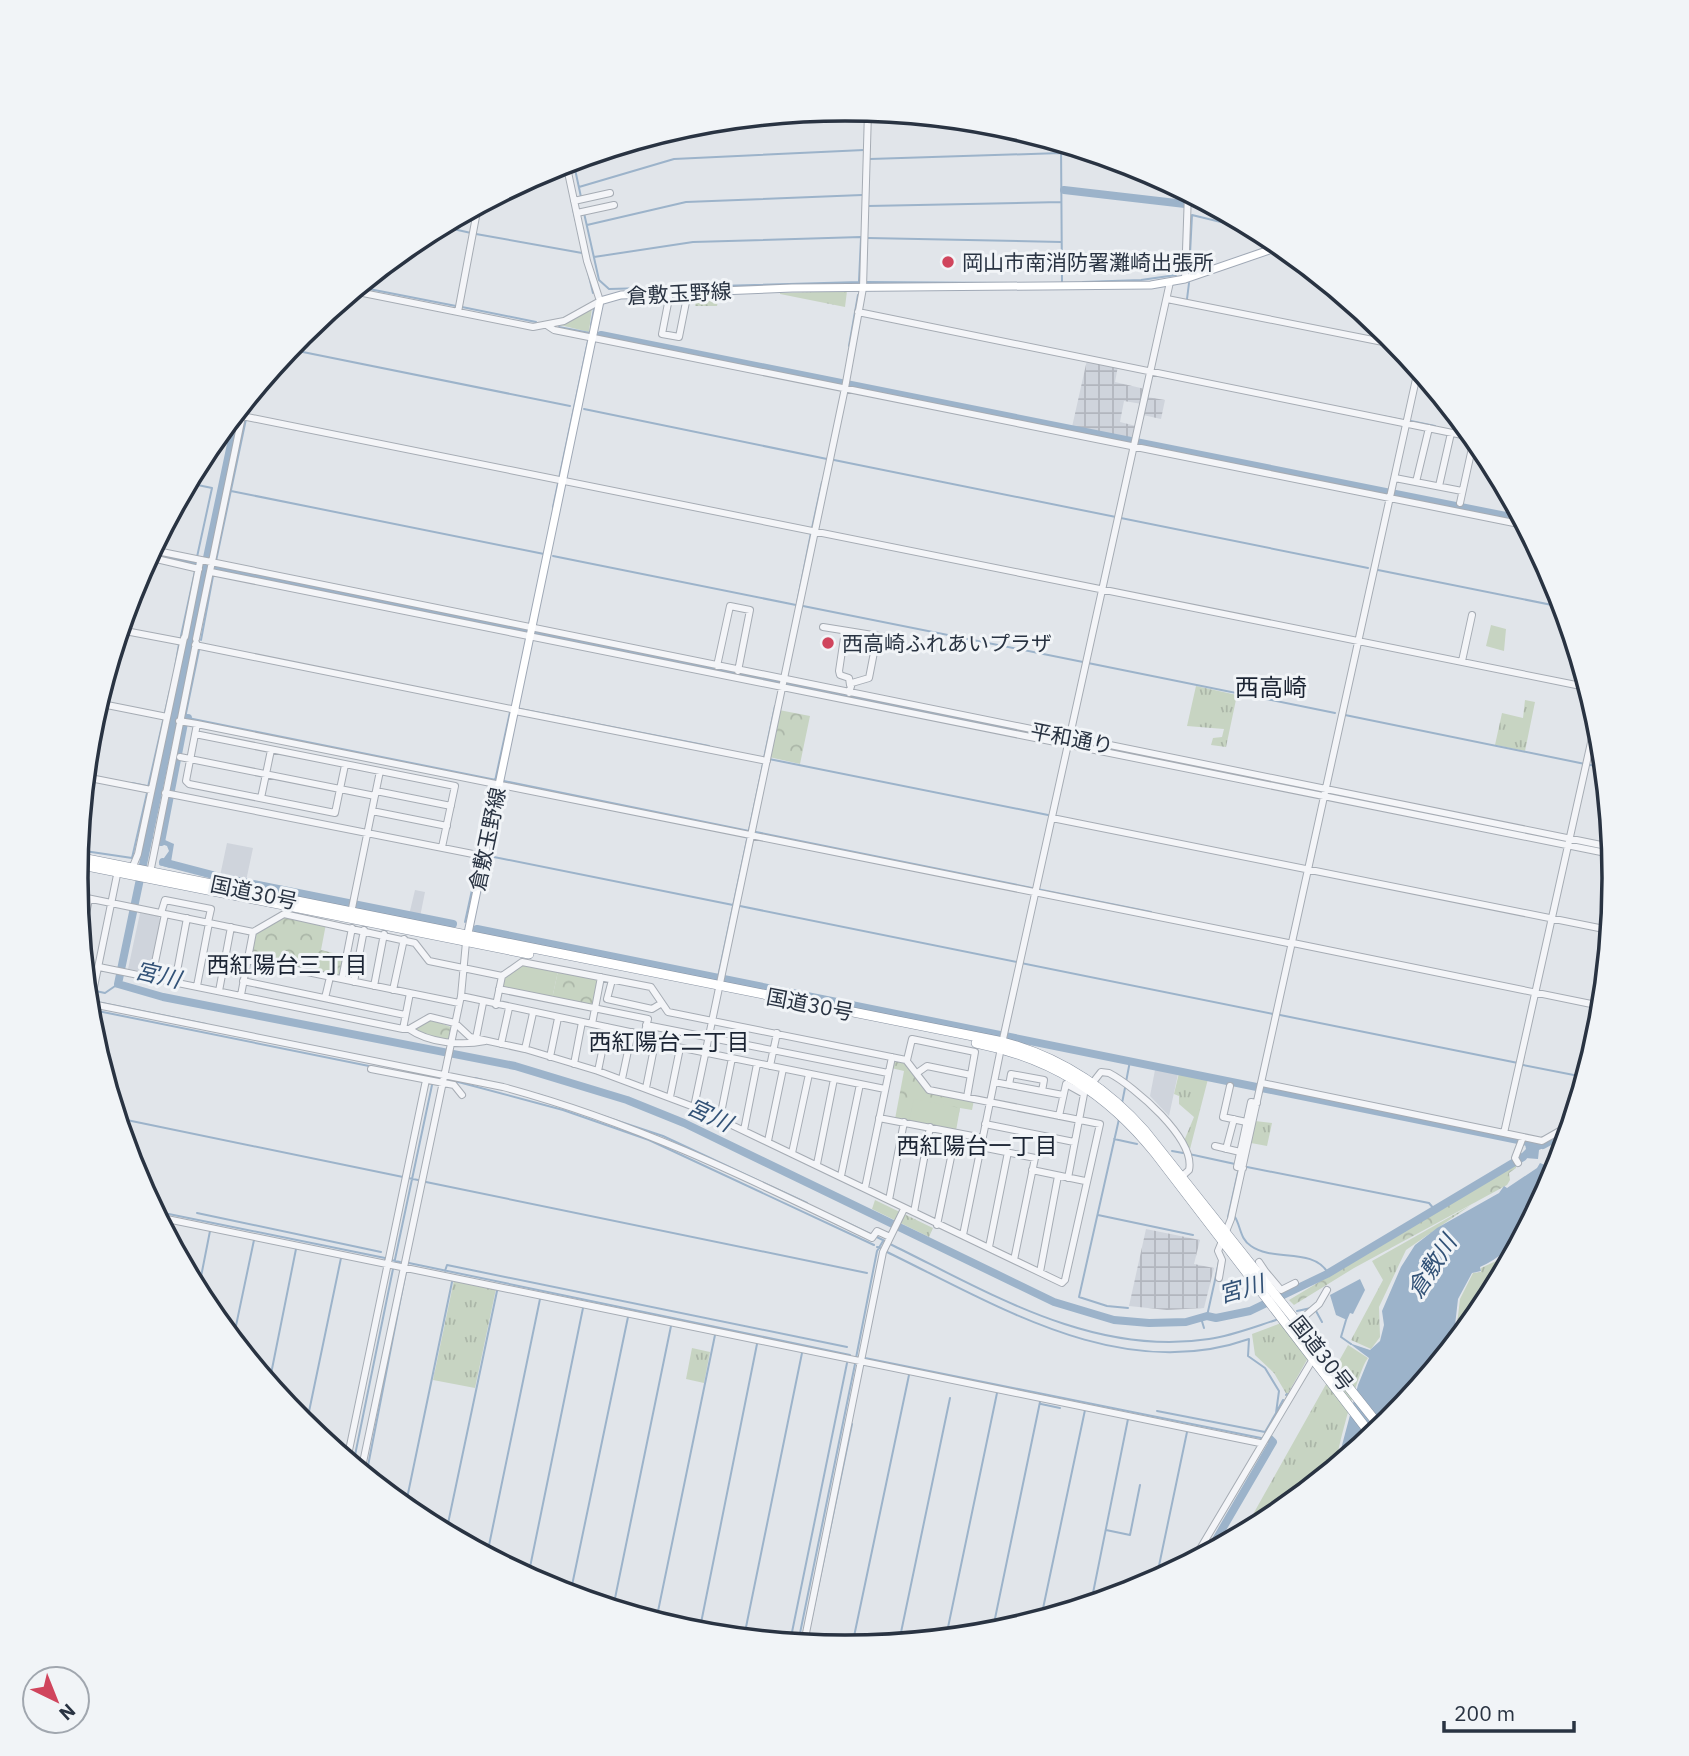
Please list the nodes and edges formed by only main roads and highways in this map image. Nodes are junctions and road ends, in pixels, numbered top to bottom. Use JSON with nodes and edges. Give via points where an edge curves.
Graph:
{"nodes":[{"id":1,"x":1267,"y":251,"type":"edge"},
{"id":2,"x":88,"y":860,"type":"edge"},
{"id":3,"x":88,"y":865,"type":"edge"},
{"id":4,"x":118,"y":869,"type":"junction"},
{"id":5,"x":467,"y":939,"type":"junction"},
{"id":6,"x":1283,"y":1312,"type":"junction"},
{"id":7,"x":1374,"y":1419,"type":"edge"},
{"id":8,"x":1365,"y":1427,"type":"edge"}],
"edges":[{"from":1,"to":5,"type":"main road","name":"倉敷玉野線","via":[[1170,282],[863,284],[615,296],[600,301]]},
{"from":2,"to":4,"type":"highway","name":"国道30号"},
{"from":3,"to":4,"type":"highway","name":"国道30号"},
{"from":4,"to":5,"type":"highway","name":"国道30号"},
{"from":5,"to":6,"type":"highway","name":"国道30号","via":[[1003,1040],[1091,1085],[1179,1179]]},
{"from":6,"to":7,"type":"highway","name":"国道30号","via":[[1298,1322]]},
{"from":6,"to":8,"type":"highway","name":"国道30号"}]}
